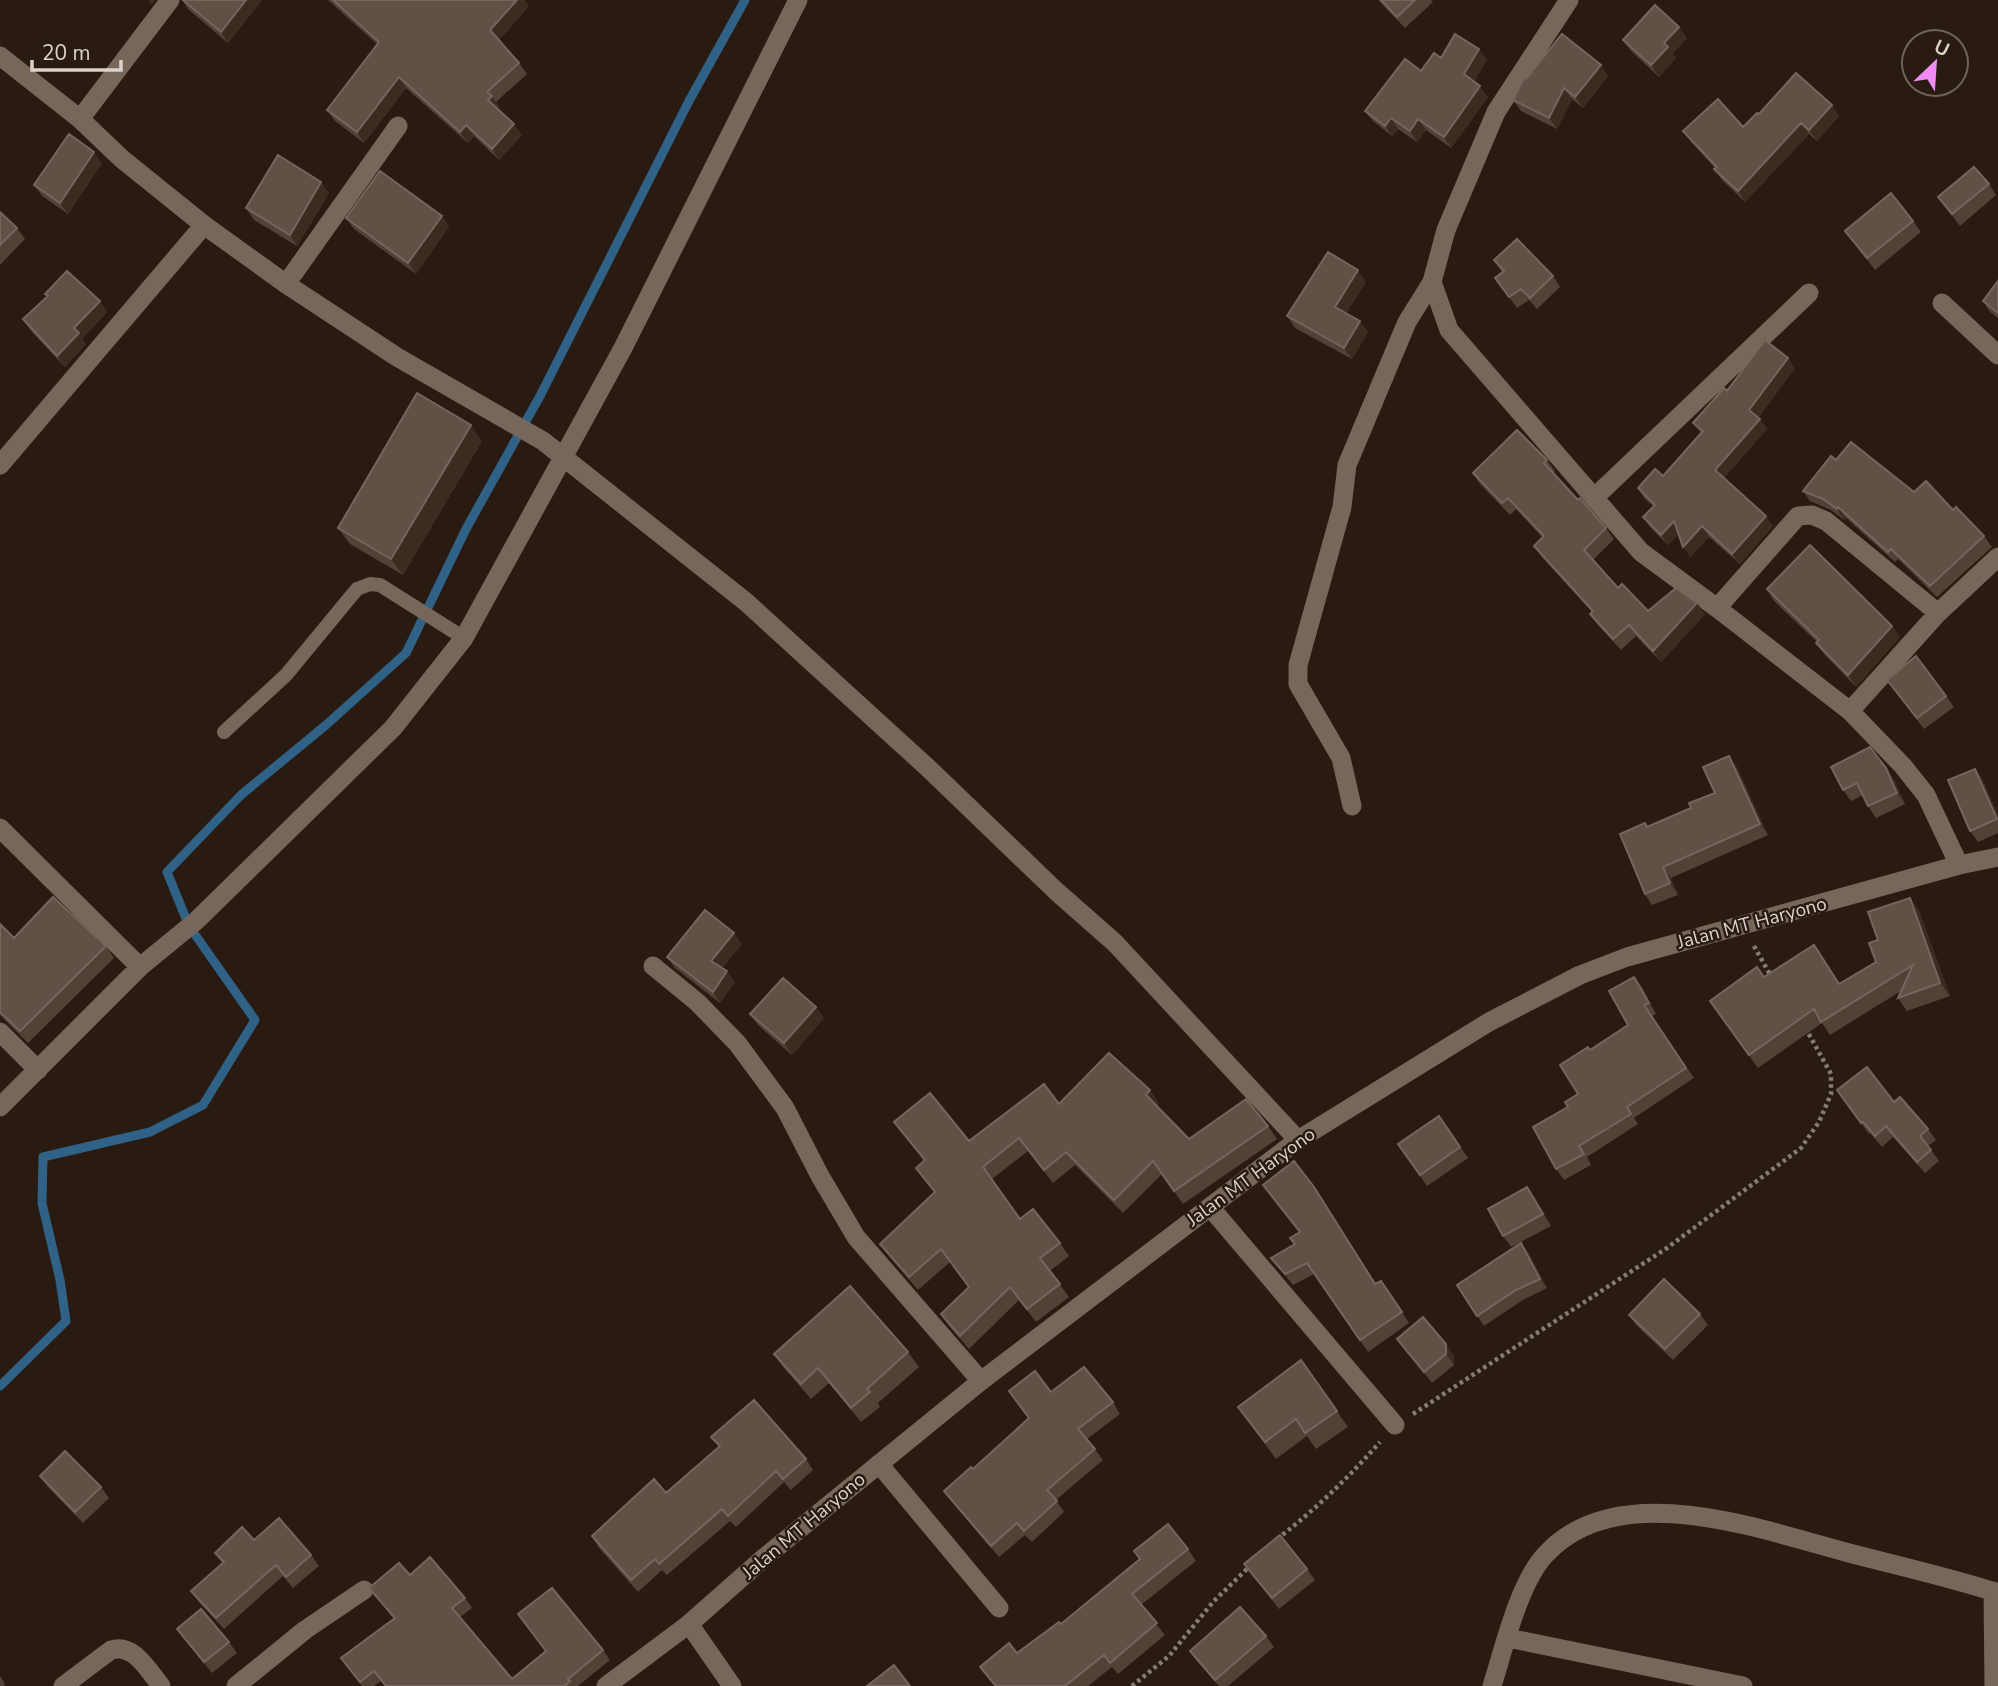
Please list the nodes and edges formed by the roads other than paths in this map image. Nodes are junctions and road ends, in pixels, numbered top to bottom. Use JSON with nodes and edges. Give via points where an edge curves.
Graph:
{"nodes":[{"id":1,"x":170,"y":0,"type":"edge"},
{"id":2,"x":798,"y":0,"type":"edge"},
{"id":3,"x":1569,"y":0,"type":"edge"},
{"id":4,"x":0,"y":56,"type":"edge"},
{"id":5,"x":80,"y":119,"type":"junction"},
{"id":6,"x":398,"y":126,"type":"dead end"},
{"id":7,"x":204,"y":225,"type":"junction"},
{"id":8,"x":1432,"y":282,"type":"junction"},
{"id":9,"x":286,"y":284,"type":"junction"},
{"id":10,"x":1809,"y":293,"type":"dead end"},
{"id":11,"x":1942,"y":303,"type":"dead end"},
{"id":12,"x":1998,"y":355,"type":"edge"},
{"id":13,"x":563,"y":455,"type":"junction"},
{"id":14,"x":0,"y":465,"type":"edge"},
{"id":15,"x":1595,"y":497,"type":"junction"},
{"id":16,"x":1998,"y":558,"type":"edge"},
{"id":17,"x":1717,"y":608,"type":"junction"},
{"id":18,"x":1938,"y":613,"type":"junction"},
{"id":19,"x":456,"y":633,"type":"junction"},
{"id":20,"x":1850,"y":711,"type":"junction"},
{"id":21,"x":224,"y":732,"type":"dead end"},
{"id":22,"x":1352,"y":806,"type":"dead end"},
{"id":23,"x":0,"y":828,"type":"edge"},
{"id":24,"x":1998,"y":857,"type":"edge"},
{"id":25,"x":1959,"y":865,"type":"junction"},
{"id":26,"x":653,"y":966,"type":"dead end"},
{"id":27,"x":140,"y":967,"type":"junction"},
{"id":28,"x":0,"y":1032,"type":"edge"},
{"id":29,"x":38,"y":1070,"type":"junction"},
{"id":30,"x":0,"y":1107,"type":"edge"},
{"id":31,"x":1298,"y":1140,"type":"junction"},
{"id":32,"x":1210,"y":1207,"type":"junction"},
{"id":33,"x":981,"y":1381,"type":"junction"},
{"id":34,"x":1395,"y":1425,"type":"road end"},
{"id":35,"x":878,"y":1464,"type":"junction"},
{"id":36,"x":363,"y":1590,"type":"dead end"},
{"id":37,"x":1995,"y":1592,"type":"edge"},
{"id":38,"x":999,"y":1608,"type":"dead end"},
{"id":39,"x":688,"y":1624,"type":"junction"},
{"id":40,"x":1508,"y":1638,"type":"junction"},
{"id":41,"x":63,"y":1686,"type":"edge"},
{"id":42,"x":161,"y":1686,"type":"edge"},
{"id":43,"x":236,"y":1686,"type":"edge"},
{"id":44,"x":606,"y":1686,"type":"edge"},
{"id":45,"x":732,"y":1686,"type":"edge"},
{"id":46,"x":1492,"y":1686,"type":"edge"},
{"id":47,"x":1743,"y":1686,"type":"edge"},
{"id":48,"x":1994,"y":1686,"type":"edge"}],
"edges":[{"from":1,"to":5,"type":"street"},
{"from":2,"to":13,"type":"street","via":[[623,348]]},
{"from":3,"to":8,"type":"street","via":[[1496,112],[1446,230]]},
{"from":4,"to":5,"type":"street"},
{"from":5,"to":7,"type":"street"},
{"from":6,"to":9,"type":"street"},
{"from":7,"to":9,"type":"street"},
{"from":7,"to":14,"type":"street"},
{"from":8,"to":15,"type":"street","via":[[1449,330]]},
{"from":8,"to":22,"type":"street","via":[[1407,322],[1348,465],[1342,507],[1298,665],[1298,684],[1341,758]]},
{"from":9,"to":13,"type":"street","via":[[397,357]]},
{"from":10,"to":15,"type":"street"},
{"from":11,"to":12,"type":"street"},
{"from":13,"to":19,"type":"street"},
{"from":13,"to":31,"type":"street","via":[[746,602],[928,766],[1115,943]]},
{"from":15,"to":17,"type":"street","via":[[1641,552]]},
{"from":16,"to":18,"type":"street"},
{"from":17,"to":18,"type":"street","via":[[1798,516],[1812,515],[1826,521]]},
{"from":17,"to":20,"type":"street"},
{"from":18,"to":20,"type":"street"},
{"from":19,"to":21,"type":"lane","via":[[380,585],[357,589],[286,675]]},
{"from":19,"to":27,"type":"street","via":[[393,728],[196,921]]},
{"from":20,"to":25,"type":"street","via":[[1926,795]]},
{"from":23,"to":27,"type":"street"},
{"from":24,"to":25,"type":"street","name":"Jalan MT Haryono"},
{"from":25,"to":31,"type":"street","name":"Jalan MT Haryono","via":[[1628,957],[1580,975],[1489,1022]]},
{"from":26,"to":33,"type":"street","via":[[737,1043],[785,1108],[856,1237]]},
{"from":27,"to":29,"type":"street"},
{"from":28,"to":29,"type":"street"},
{"from":29,"to":30,"type":"street"},
{"from":31,"to":32,"type":"street","name":"Jalan MT Haryono"},
{"from":32,"to":33,"type":"street","name":"Jalan MT Haryono"},
{"from":32,"to":34,"type":"street"},
{"from":33,"to":35,"type":"street","name":"Jalan MT Haryono"},
{"from":35,"to":38,"type":"street"},
{"from":35,"to":39,"type":"street","name":"Jalan MT Haryono"},
{"from":36,"to":43,"type":"street"},
{"from":37,"to":40,"type":"street","via":[[1728,1521],[1665,1513],[1626,1516],[1588,1523],[1545,1554],[1529,1578]]},
{"from":37,"to":48,"type":"street"},
{"from":39,"to":44,"type":"street","name":"Jalan MT Haryono"},
{"from":39,"to":45,"type":"street"},
{"from":40,"to":46,"type":"street"},
{"from":40,"to":47,"type":"street"},
{"from":41,"to":42,"type":"street","via":[[120,1647],[141,1660]]}]}
